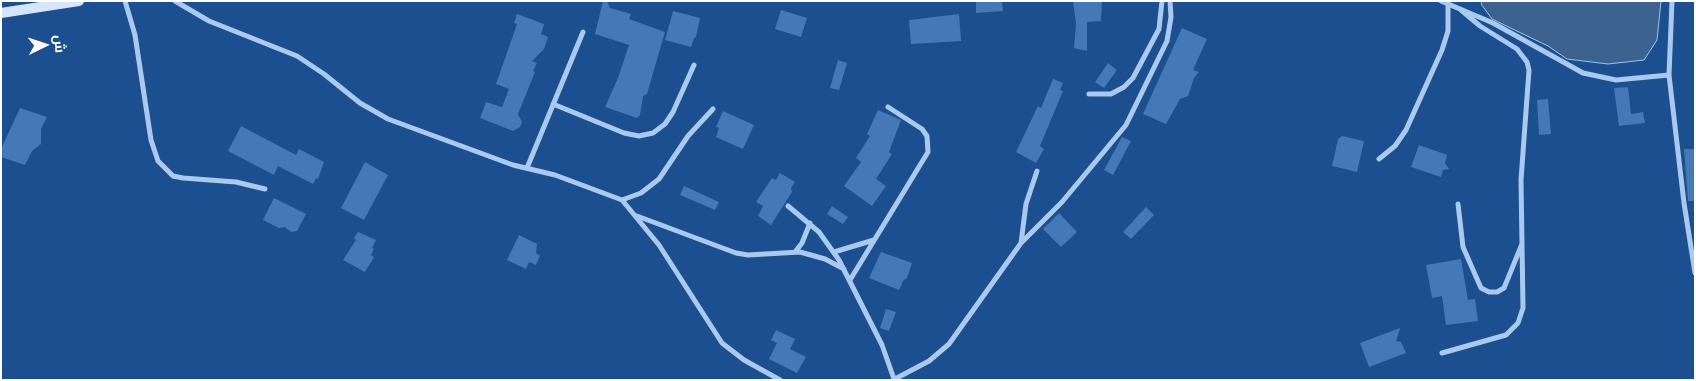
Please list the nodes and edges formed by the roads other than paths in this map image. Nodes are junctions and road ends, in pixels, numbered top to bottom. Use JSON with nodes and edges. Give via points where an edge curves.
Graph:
{"nodes":[{"id":1,"x":79,"y":1,"type":"edge"},
{"id":2,"x":125,"y":1,"type":"edge"},
{"id":3,"x":175,"y":1,"type":"edge"},
{"id":4,"x":1162,"y":1,"type":"edge"},
{"id":5,"x":1170,"y":1,"type":"edge"},
{"id":6,"x":1441,"y":1,"type":"edge"},
{"id":7,"x":1672,"y":1,"type":"edge"},
{"id":8,"x":1448,"y":5,"type":"junction"},
{"id":9,"x":1461,"y":10,"type":"junction"},
{"id":10,"x":1,"y":13,"type":"edge"},
{"id":11,"x":583,"y":32,"type":"dead end"},
{"id":12,"x":694,"y":66,"type":"dead end"},
{"id":13,"x":1669,"y":75,"type":"junction"},
{"id":14,"x":1089,"y":94,"type":"dead end"},
{"id":15,"x":553,"y":104,"type":"junction"},
{"id":16,"x":888,"y":107,"type":"dead end"},
{"id":17,"x":713,"y":109,"type":"dead end"},
{"id":18,"x":1378,"y":159,"type":"dead end"},
{"id":19,"x":527,"y":168,"type":"junction"},
{"id":20,"x":1037,"y":171,"type":"dead end"},
{"id":21,"x":265,"y":189,"type":"dead end"},
{"id":22,"x":622,"y":200,"type":"junction"},
{"id":23,"x":1458,"y":204,"type":"dead end"},
{"id":24,"x":788,"y":206,"type":"dead end"},
{"id":25,"x":637,"y":216,"type":"junction"},
{"id":26,"x":810,"y":223,"type":"junction"},
{"id":27,"x":875,"y":240,"type":"junction"},
{"id":28,"x":1522,"y":243,"type":"junction"},
{"id":29,"x":1021,"y":244,"type":"junction"},
{"id":30,"x":795,"y":252,"type":"junction"},
{"id":31,"x":834,"y":252,"type":"junction"},
{"id":32,"x":844,"y":269,"type":"junction"},
{"id":33,"x":1695,"y":274,"type":"edge"},
{"id":34,"x":850,"y":280,"type":"junction"},
{"id":35,"x":1442,"y":353,"type":"dead end"},
{"id":36,"x":893,"y":379,"type":"edge"},
{"id":37,"x":780,"y":380,"type":"edge"}],
"edges":[{"from":1,"to":10,"type":"street"},
{"from":2,"to":21,"type":"street","via":[[135,35],[151,140],[158,160],[173,176],[236,182]]},
{"from":3,"to":19,"type":"street","via":[[210,21],[297,56],[360,103],[388,119]]},
{"from":4,"to":14,"type":"street","via":[[1159,29],[1134,78],[1111,94]]},
{"from":5,"to":29,"type":"street","via":[[1167,42],[1131,116],[1062,202]]},
{"from":6,"to":8,"type":"street"},
{"from":7,"to":13,"type":"street"},
{"from":8,"to":9,"type":"street"},
{"from":8,"to":18,"type":"street","via":[[1448,31],[1442,50],[1401,138]]},
{"from":9,"to":13,"type":"street","via":[[1583,73],[1616,80]]},
{"from":9,"to":28,"type":"street","via":[[1517,49],[1527,62],[1530,78],[1521,180]]},
{"from":11,"to":15,"type":"street"},
{"from":12,"to":15,"type":"street","via":[[673,112],[653,133],[638,136],[624,133]]},
{"from":13,"to":33,"type":"street"},
{"from":15,"to":19,"type":"street"},
{"from":16,"to":27,"type":"street","via":[[922,129],[927,136],[928,152]]},
{"from":17,"to":22,"type":"street","via":[[688,136],[659,179],[640,193]]},
{"from":19,"to":22,"type":"street","via":[[556,175]]},
{"from":20,"to":29,"type":"street","via":[[1026,204]]},
{"from":22,"to":25,"type":"street"},
{"from":23,"to":28,"type":"street","via":[[1463,247],[1482,288],[1496,292],[1504,288]]},
{"from":24,"to":26,"type":"street"},
{"from":25,"to":30,"type":"street","via":[[736,253]]},
{"from":25,"to":37,"type":"street","via":[[722,343],[744,360]]},
{"from":26,"to":30,"type":"street"},
{"from":26,"to":31,"type":"street"},
{"from":27,"to":31,"type":"street"},
{"from":27,"to":34,"type":"street"},
{"from":28,"to":35,"type":"street","via":[[1524,308],[1513,330],[1499,338]]},
{"from":29,"to":36,"type":"street","via":[[950,344],[929,361]]},
{"from":30,"to":32,"type":"street","via":[[825,259]]},
{"from":31,"to":32,"type":"street"},
{"from":32,"to":34,"type":"street"},
{"from":34,"to":36,"type":"street","via":[[882,345]]}]}
